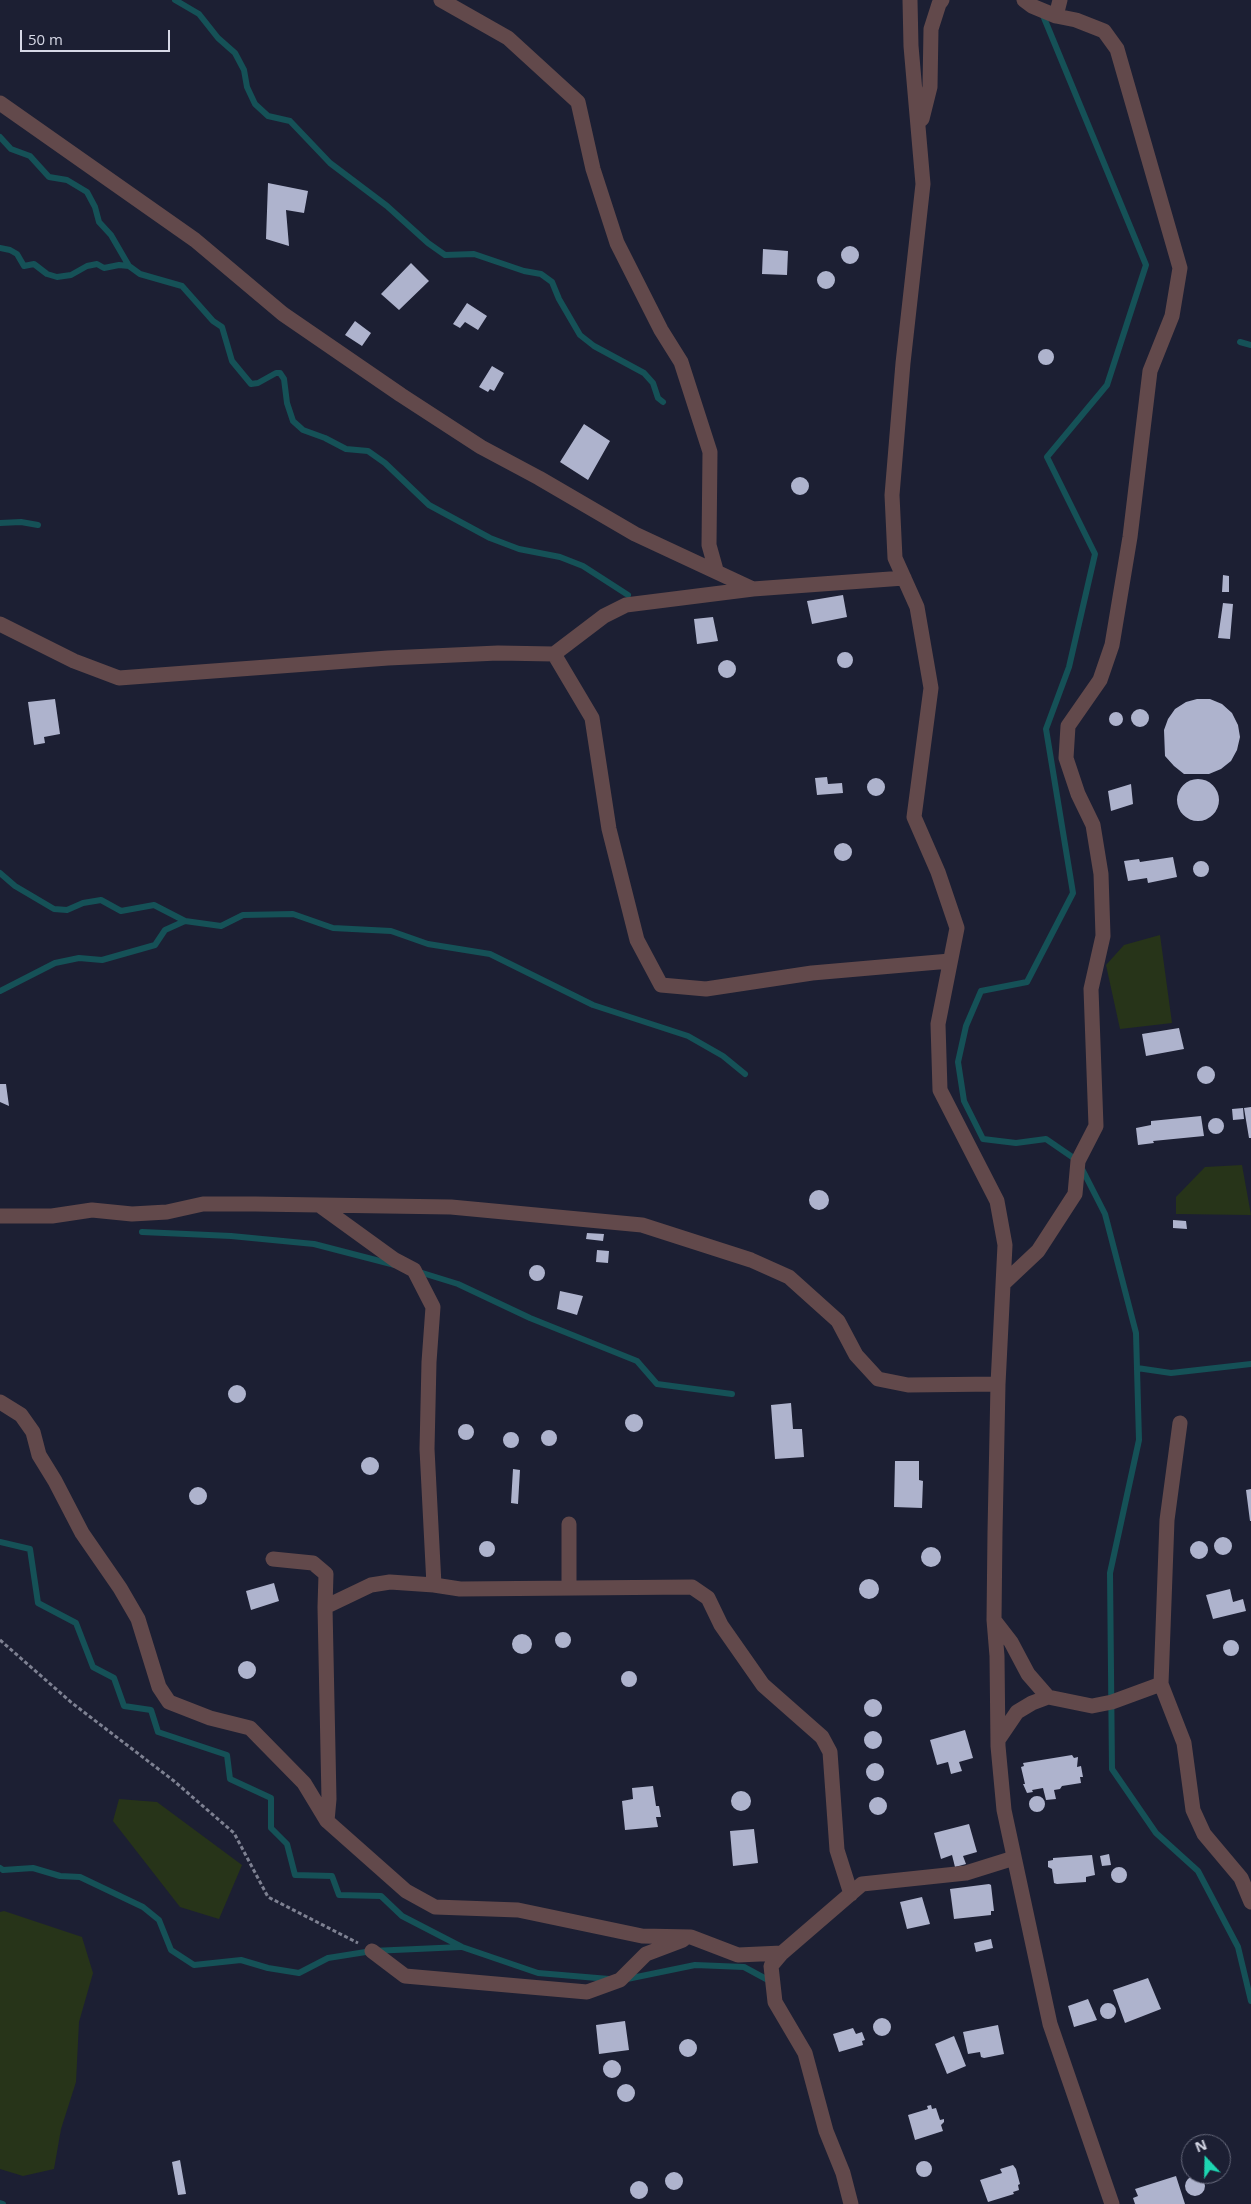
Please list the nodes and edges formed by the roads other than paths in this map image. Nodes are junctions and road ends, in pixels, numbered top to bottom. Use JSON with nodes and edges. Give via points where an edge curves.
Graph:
{"nodes":[{"id":1,"x":441,"y":0,"type":"edge"},
{"id":2,"x":910,"y":0,"type":"edge"},
{"id":3,"x":942,"y":0,"type":"edge"},
{"id":4,"x":1024,"y":0,"type":"edge"},
{"id":5,"x":1060,"y":0,"type":"edge"},
{"id":6,"x":1056,"y":16,"type":"junction"},
{"id":7,"x":0,"y":103,"type":"edge"},
{"id":8,"x":919,"y":130,"type":"junction"},
{"id":9,"x":716,"y":570,"type":"junction"},
{"id":10,"x":904,"y":578,"type":"junction"},
{"id":11,"x":754,"y":589,"type":"junction"},
{"id":12,"x":0,"y":624,"type":"edge"},
{"id":13,"x":554,"y":654,"type":"junction"},
{"id":14,"x":950,"y":961,"type":"junction"},
{"id":15,"x":319,"y":1205,"type":"junction"},
{"id":16,"x":0,"y":1216,"type":"edge"},
{"id":17,"x":1004,"y":1283,"type":"junction"},
{"id":18,"x":998,"y":1384,"type":"junction"},
{"id":19,"x":0,"y":1402,"type":"edge"},
{"id":20,"x":1180,"y":1423,"type":"dead end"},
{"id":21,"x":569,"y":1524,"type":"dead end"},
{"id":22,"x":273,"y":1559,"type":"dead end"},
{"id":23,"x":434,"y":1585,"type":"junction"},
{"id":24,"x":569,"y":1588,"type":"junction"},
{"id":25,"x":325,"y":1607,"type":"junction"},
{"id":26,"x":994,"y":1620,"type":"junction"},
{"id":27,"x":1161,"y":1684,"type":"junction"},
{"id":28,"x":1048,"y":1697,"type":"junction"},
{"id":29,"x":998,"y":1740,"type":"junction"},
{"id":30,"x":327,"y":1820,"type":"junction"},
{"id":31,"x":1014,"y":1858,"type":"junction"},
{"id":32,"x":851,"y":1894,"type":"junction"},
{"id":33,"x":1251,"y":1902,"type":"edge"},
{"id":34,"x":691,"y":1936,"type":"junction"},
{"id":35,"x":372,"y":1950,"type":"road end"},
{"id":36,"x":782,"y":1953,"type":"junction"},
{"id":37,"x":851,"y":2204,"type":"edge"},
{"id":38,"x":1112,"y":2204,"type":"edge"}],
"edges":[{"from":1,"to":9,"type":"street","via":[[508,38],[578,102],[617,243],[681,362],[710,452],[709,544]]},
{"from":2,"to":8,"type":"street","via":[[910,46]]},
{"from":3,"to":8,"type":"street","via":[[931,29],[930,87]]},
{"from":4,"to":6,"type":"street"},
{"from":5,"to":6,"type":"street"},
{"from":6,"to":17,"type":"street","via":[[1104,31],[1117,49],[1180,268],[1172,316],[1150,371],[1130,537],[1112,645],[1100,680],[1068,726],[1066,758],[1093,825],[1101,874],[1103,936],[1091,989],[1096,1126],[1078,1161],[1075,1194],[1038,1251]]},
{"from":7,"to":9,"type":"street","via":[[195,240],[283,314],[480,447],[635,534]]},
{"from":8,"to":10,"type":"street","via":[[923,184],[892,495],[895,558]]},
{"from":9,"to":11,"type":"street"},
{"from":10,"to":11,"type":"street"},
{"from":10,"to":14,"type":"street","via":[[917,607],[931,688],[914,817],[938,872],[957,928]]},
{"from":11,"to":13,"type":"street","via":[[626,605],[604,616]]},
{"from":12,"to":13,"type":"street","via":[[74,661],[119,678],[388,658]]},
{"from":13,"to":14,"type":"street","via":[[592,718],[609,829],[637,940],[661,985],[706,989],[812,973]]},
{"from":14,"to":17,"type":"street","via":[[938,1024],[940,1090],[997,1201],[1005,1245]]},
{"from":15,"to":16,"type":"street","via":[[203,1204],[167,1212],[132,1214],[92,1210],[52,1216]]},
{"from":15,"to":18,"type":"street","via":[[452,1207],[642,1225],[751,1260],[789,1277],[838,1321],[856,1355],[878,1379],[908,1385]]},
{"from":15,"to":23,"type":"street","via":[[414,1270],[433,1307],[427,1449]]},
{"from":17,"to":18,"type":"street"},
{"from":18,"to":26,"type":"street"},
{"from":19,"to":30,"type":"street","via":[[20,1415],[32,1432],[39,1455],[82,1533],[138,1620],[159,1687],[170,1702],[210,1718],[250,1728],[304,1783]]},
{"from":20,"to":27,"type":"street","via":[[1167,1520]]},
{"from":21,"to":24,"type":"street"},
{"from":22,"to":25,"type":"street","via":[[313,1563],[326,1574]]},
{"from":23,"to":24,"type":"street","via":[[460,1589]]},
{"from":23,"to":25,"type":"street","via":[[390,1582],[371,1585]]},
{"from":24,"to":32,"type":"street","via":[[692,1587],[708,1598],[721,1625],[763,1685],[822,1737],[830,1752],[837,1850]]},
{"from":25,"to":30,"type":"street"},
{"from":26,"to":28,"type":"street","via":[[1011,1642],[1028,1674]]},
{"from":26,"to":29,"type":"street"},
{"from":27,"to":28,"type":"street","via":[[1092,1706]]},
{"from":27,"to":33,"type":"street","via":[[1184,1743],[1193,1810],[1204,1834],[1241,1878]]},
{"from":28,"to":29,"type":"street","via":[[1016,1712]]},
{"from":29,"to":31,"type":"street","via":[[1004,1810]]},
{"from":30,"to":34,"type":"street","via":[[406,1891],[435,1907],[518,1910],[642,1936]]},
{"from":31,"to":32,"type":"street","via":[[966,1873],[862,1884]]},
{"from":31,"to":38,"type":"street","via":[[1050,2024]]},
{"from":32,"to":36,"type":"street"},
{"from":34,"to":35,"type":"street","via":[[646,1954],[620,1980],[587,1992],[404,1976]]},
{"from":34,"to":36,"type":"street","via":[[738,1955]]},
{"from":36,"to":37,"type":"street","via":[[771,1966],[775,2002],[805,2052]]}]}
